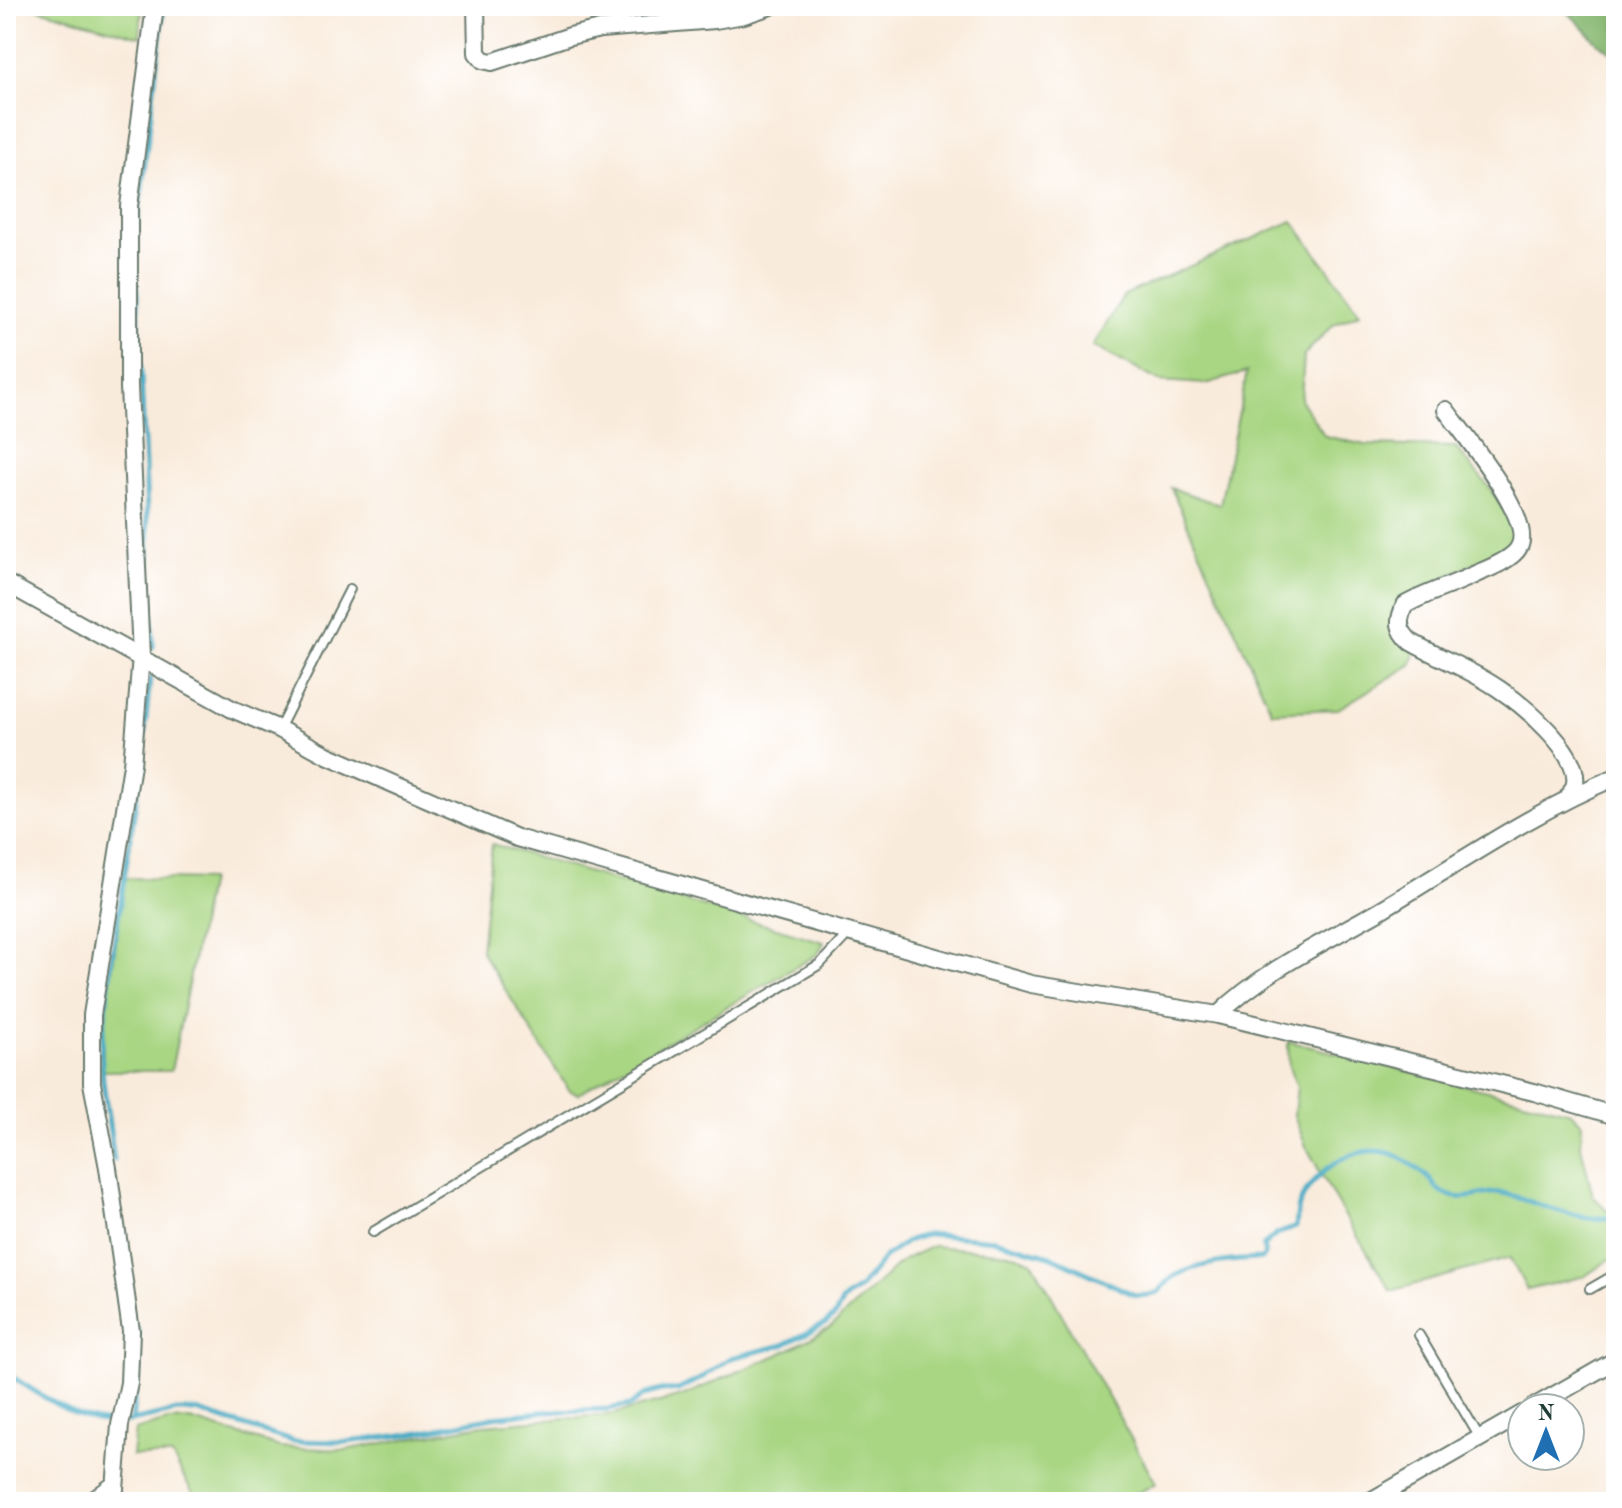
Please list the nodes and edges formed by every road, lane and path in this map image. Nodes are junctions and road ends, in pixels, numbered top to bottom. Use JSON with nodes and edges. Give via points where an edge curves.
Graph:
{"nodes":[{"id":1,"x":155,"y":6,"type":"edge"},
{"id":2,"x":476,"y":6,"type":"edge"},
{"id":3,"x":771,"y":6,"type":"edge"},
{"id":4,"x":1446,"y":410,"type":"dead end"},
{"id":5,"x":6,"y":583,"type":"edge"},
{"id":6,"x":350,"y":589,"type":"dead end"},
{"id":7,"x":141,"y":656,"type":"junction"},
{"id":8,"x":279,"y":729,"type":"junction"},
{"id":9,"x":1616,"y":777,"type":"edge"},
{"id":10,"x":1567,"y":799,"type":"junction"},
{"id":11,"x":850,"y":933,"type":"junction"},
{"id":12,"x":1218,"y":1015,"type":"junction"},
{"id":13,"x":1616,"y":1116,"type":"edge"},
{"id":14,"x":373,"y":1232,"type":"dead end"},
{"id":15,"x":1616,"y":1274,"type":"edge"},
{"id":16,"x":1590,"y":1289,"type":"dead end"},
{"id":17,"x":1419,"y":1335,"type":"dead end"},
{"id":18,"x":1616,"y":1360,"type":"edge"},
{"id":19,"x":1560,"y":1392,"type":"edge"},
{"id":20,"x":1506,"y":1423,"type":"edge"},
{"id":21,"x":1480,"y":1438,"type":"junction"},
{"id":22,"x":115,"y":1484,"type":"junction"},
{"id":23,"x":91,"y":1502,"type":"edge"},
{"id":24,"x":114,"y":1502,"type":"edge"},
{"id":25,"x":1369,"y":1502,"type":"edge"}],
"edges":[{"from":1,"to":7,"type":"street","via":[[129,206],[129,387]]},
{"from":2,"to":3,"type":"street","via":[[477,53],[492,62],[600,29],[715,20]]},
{"from":4,"to":10,"type":"street","via":[[1509,498],[1523,534],[1510,556],[1405,605],[1401,632],[1497,687],[1540,723],[1567,754],[1575,773]]},
{"from":5,"to":7,"type":"street"},
{"from":6,"to":8,"type":"lane"},
{"from":7,"to":8,"type":"street","via":[[232,709]]},
{"from":7,"to":22,"type":"street","via":[[132,765],[91,1040],[92,1083],[131,1331]]},
{"from":8,"to":11,"type":"street","via":[[517,838]]},
{"from":9,"to":10,"type":"street"},
{"from":10,"to":12,"type":"street","via":[[1284,967]]},
{"from":11,"to":12,"type":"street","via":[[1031,984]]},
{"from":11,"to":14,"type":"lane","via":[[820,964]]},
{"from":12,"to":13,"type":"street"},
{"from":15,"to":16,"type":"lane"},
{"from":17,"to":21,"type":"lane"},
{"from":18,"to":19,"type":"street"},
{"from":20,"to":21,"type":"street"},
{"from":21,"to":25,"type":"street"},
{"from":22,"to":23,"type":"street"},
{"from":22,"to":24,"type":"street"}]}
